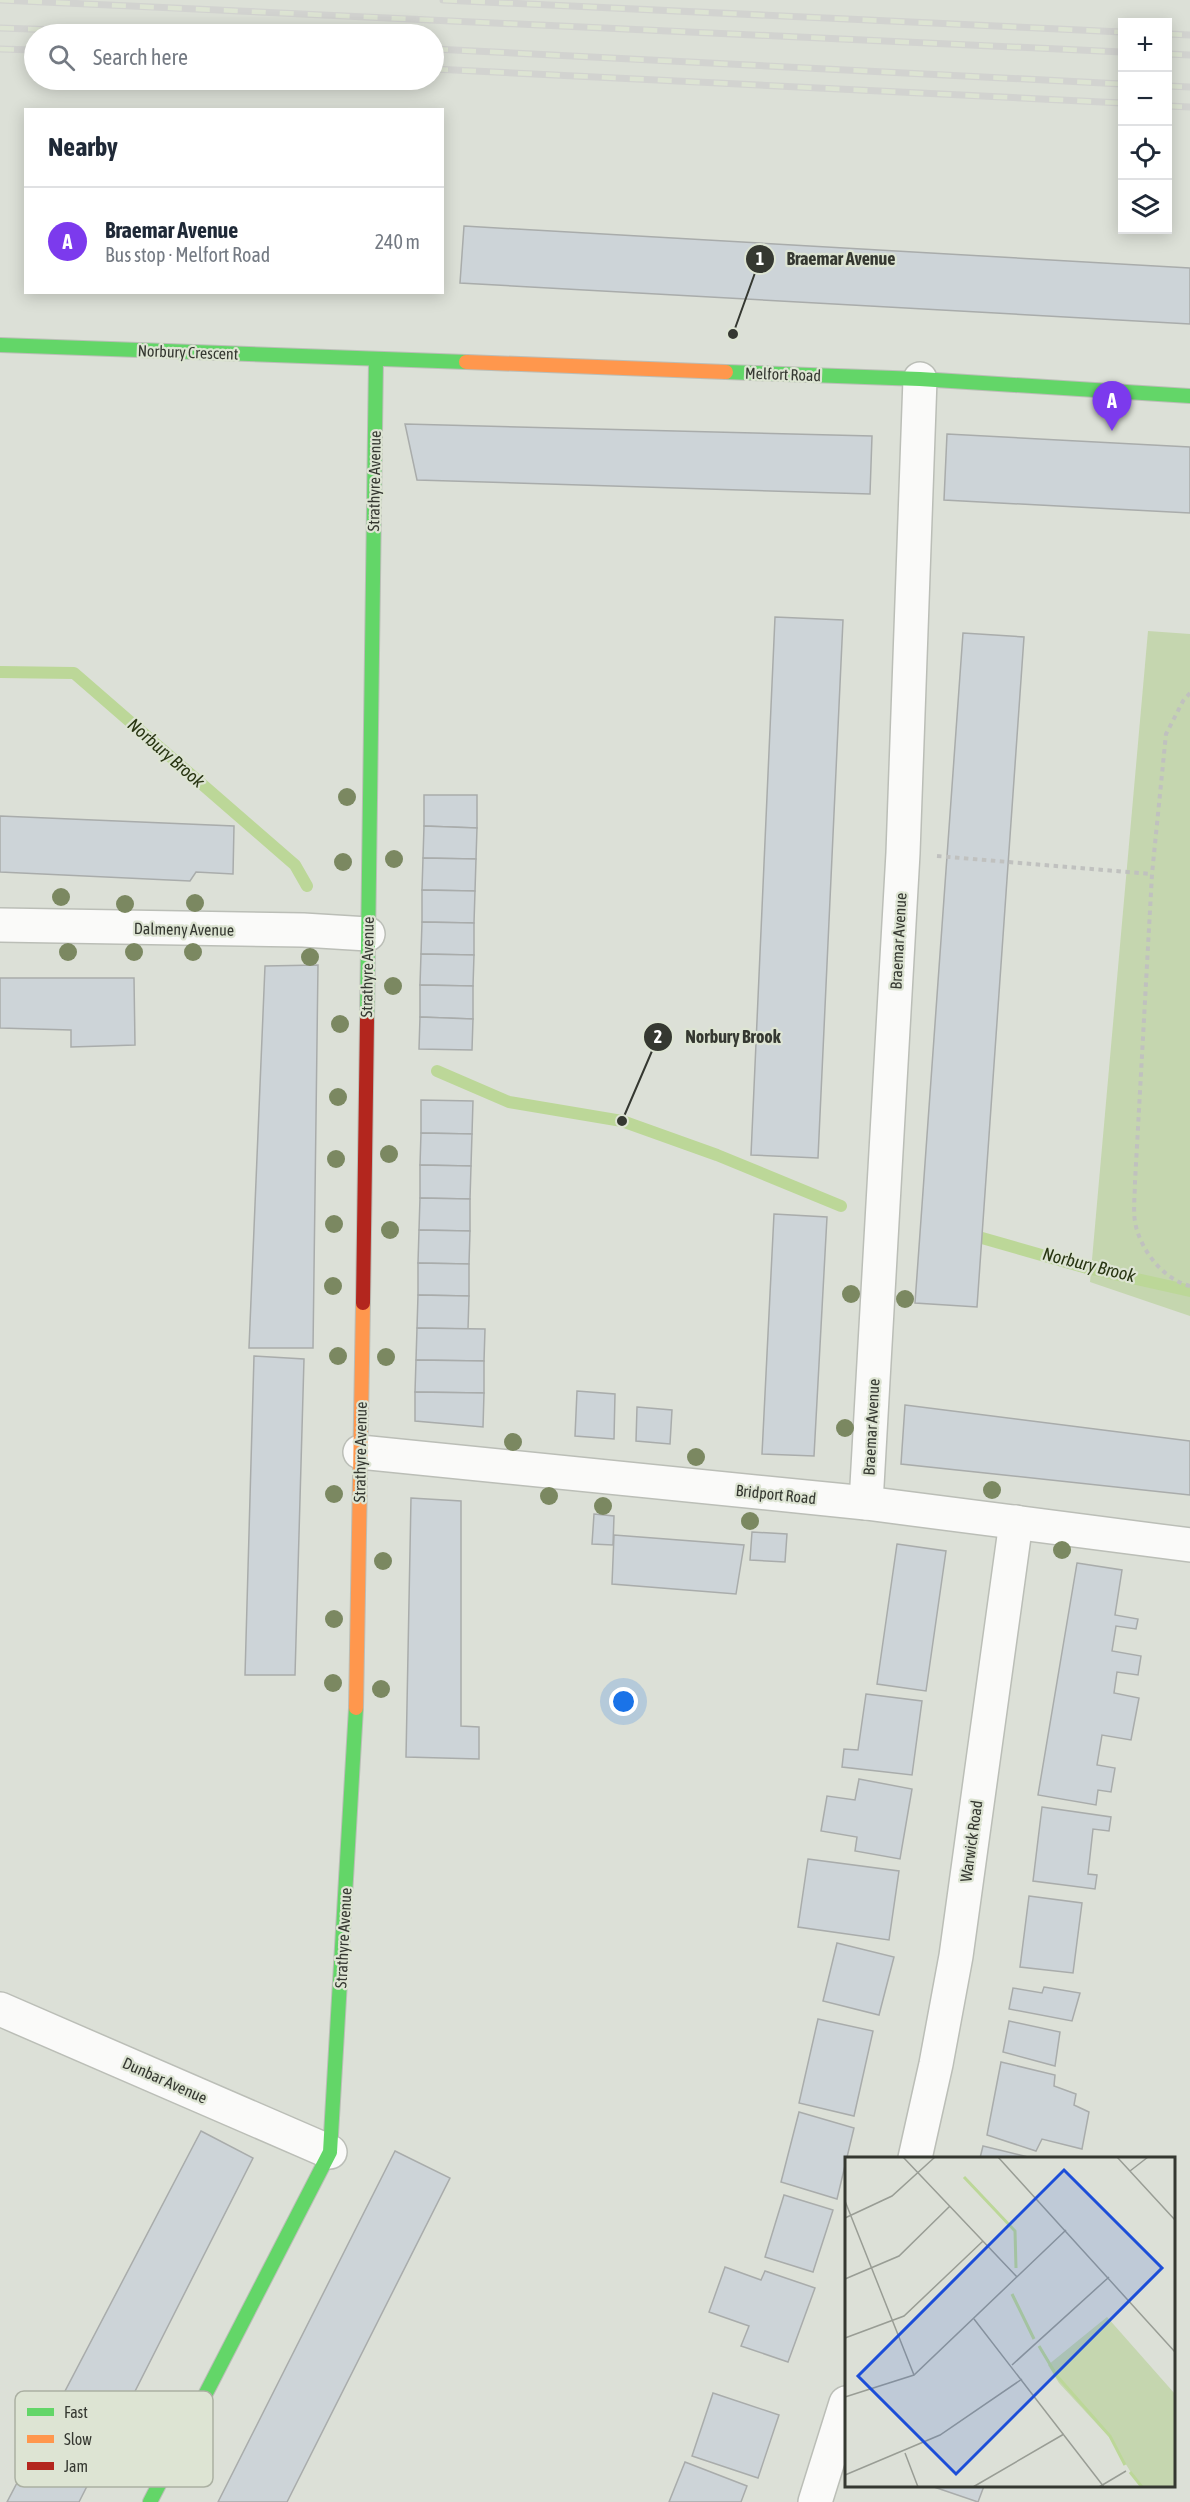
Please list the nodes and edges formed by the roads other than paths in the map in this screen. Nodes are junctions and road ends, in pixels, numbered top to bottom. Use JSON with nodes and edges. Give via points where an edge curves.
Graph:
{"nodes":[{"id":1,"x":0,"y":345,"type":"edge"},
{"id":2,"x":376,"y":359,"type":"junction"},
{"id":3,"x":920,"y":379,"type":"junction"},
{"id":4,"x":1190,"y":396,"type":"edge"},
{"id":5,"x":0,"y":926,"type":"edge"},
{"id":6,"x":368,"y":934,"type":"junction"},
{"id":7,"x":360,"y":1452,"type":"junction"},
{"id":8,"x":866,"y":1503,"type":"junction"},
{"id":9,"x":1016,"y":1522,"type":"junction"},
{"id":10,"x":1190,"y":1545,"type":"edge"},
{"id":11,"x":0,"y":2008,"type":"edge"},
{"id":12,"x":330,"y":2152,"type":"junction"},
{"id":13,"x":915,"y":2157,"type":"edge"},
{"id":14,"x":207,"y":2391,"type":"edge"},
{"id":15,"x":845,"y":2406,"type":"edge"},
{"id":16,"x":158,"y":2487,"type":"edge"},
{"id":17,"x":150,"y":2502,"type":"edge"},
{"id":18,"x":815,"y":2502,"type":"edge"}],
"edges":[{"from":1,"to":2,"type":"street","name":"Norbury Crescent"},
{"from":2,"to":3,"type":"street","name":"Melfort Road"},
{"from":2,"to":6,"type":"street","name":"Strathyre Avenue"},
{"from":3,"to":4,"type":"street","name":"Melfort Road"},
{"from":3,"to":8,"type":"street","name":"Braemar Avenue","via":[[903,854]]},
{"from":5,"to":6,"type":"street","name":"Dalmeny Avenue"},
{"from":6,"to":7,"type":"street","name":"Strathyre Avenue"},
{"from":7,"to":8,"type":"street","name":"Bridport Road"},
{"from":7,"to":12,"type":"street","name":"Strathyre Avenue","via":[[358,1668]]},
{"from":8,"to":9,"type":"street","name":"Bridport Road"},
{"from":9,"to":10,"type":"street","name":"Bridport Road"},
{"from":9,"to":13,"type":"street","name":"Warwick Road","via":[[956,1956]]},
{"from":11,"to":12,"type":"street","name":"Dunbar Avenue"},
{"from":12,"to":14,"type":"street","name":"Strathyre Avenue"},
{"from":15,"to":18,"type":"street"},
{"from":16,"to":17,"type":"street","name":"Strathyre Avenue"}]}
